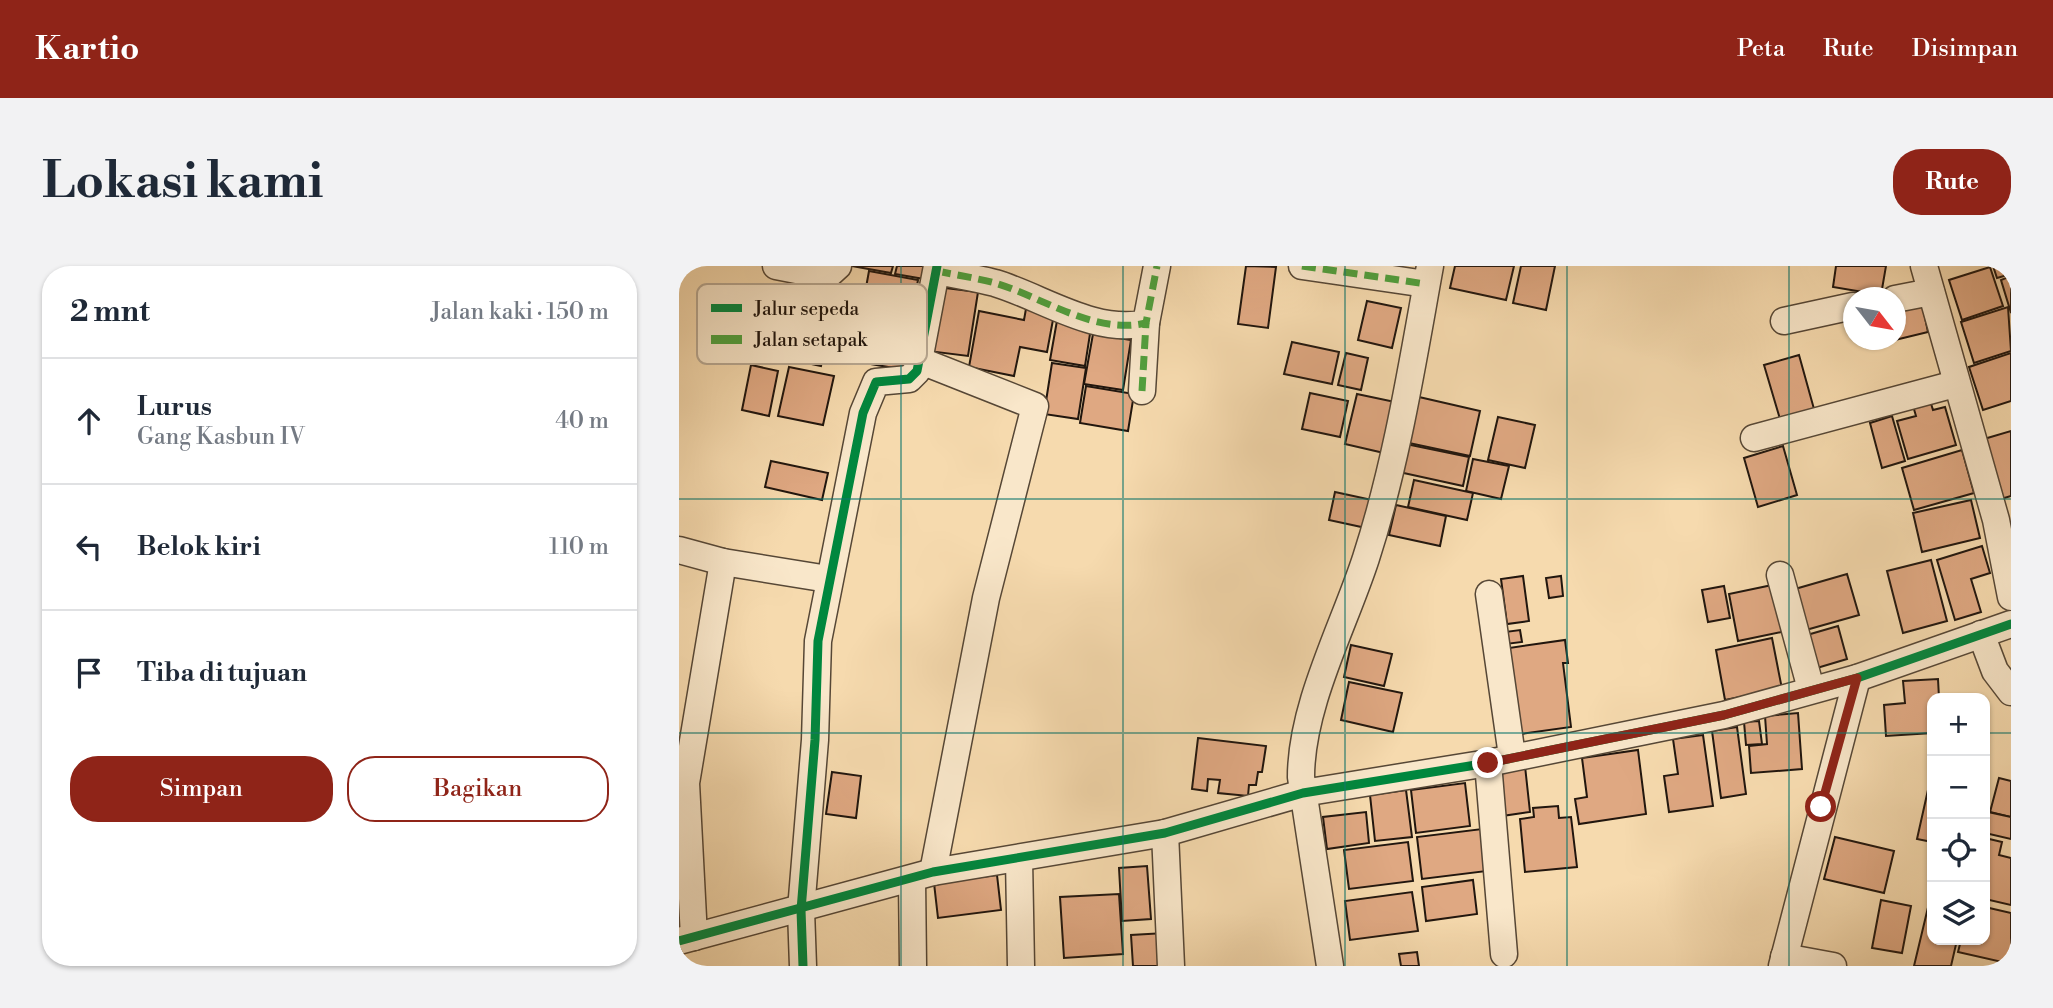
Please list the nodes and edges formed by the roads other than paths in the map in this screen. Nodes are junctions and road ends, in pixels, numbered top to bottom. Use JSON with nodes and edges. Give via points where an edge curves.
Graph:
{"nodes":[{"id":1,"x":776,"y":266,"type":"edge"},
{"id":2,"x":838,"y":266,"type":"edge"},
{"id":3,"x":1157,"y":266,"type":"edge"},
{"id":4,"x":1302,"y":266,"type":"edge"},
{"id":5,"x":1924,"y":266,"type":"edge"},
{"id":6,"x":937,"y":268,"type":"edge"},
{"id":7,"x":1428,"y":275,"type":"edge"},
{"id":8,"x":1931,"y":292,"type":"junction"},
{"id":9,"x":1906,"y":297,"type":"edge"},
{"id":10,"x":1843,"y":308,"type":"edge"},
{"id":11,"x":1784,"y":321,"type":"dead end"},
{"id":12,"x":1146,"y":323,"type":"junction"},
{"id":13,"x":927,"y":326,"type":"edge"},
{"id":14,"x":927,"y":363,"type":"edge"},
{"id":15,"x":920,"y":364,"type":"edge"},
{"id":16,"x":1955,"y":384,"type":"junction"},
{"id":17,"x":1142,"y":391,"type":"dead end"},
{"id":18,"x":1754,"y":438,"type":"dead end"},
{"id":19,"x":2003,"y":518,"type":"edge"},
{"id":20,"x":679,"y":550,"type":"edge"},
{"id":21,"x":723,"y":562,"type":"junction"},
{"id":22,"x":1780,"y":575,"type":"dead end"},
{"id":23,"x":828,"y":579,"type":"junction"},
{"id":24,"x":1489,"y":594,"type":"dead end"},
{"id":25,"x":2011,"y":597,"type":"edge"},
{"id":26,"x":2011,"y":624,"type":"edge"},
{"id":27,"x":1981,"y":634,"type":"junction"},
{"id":28,"x":1857,"y":678,"type":"junction"},
{"id":29,"x":1811,"y":689,"type":"junction"},
{"id":30,"x":2011,"y":692,"type":"edge"},
{"id":31,"x":1500,"y":759,"type":"junction"},
{"id":32,"x":1303,"y":793,"type":"junction"},
{"id":33,"x":1165,"y":833,"type":"junction"},
{"id":34,"x":1019,"y":859,"type":"junction"},
{"id":35,"x":922,"y":875,"type":"junction"},
{"id":36,"x":801,"y":910,"type":"junction"},
{"id":37,"x":687,"y":939,"type":"edge"},
{"id":38,"x":1504,"y":954,"type":"dead end"},
{"id":39,"x":1783,"y":961,"type":"edge"},
{"id":40,"x":803,"y":966,"type":"edge"},
{"id":41,"x":913,"y":966,"type":"edge"},
{"id":42,"x":1021,"y":966,"type":"edge"},
{"id":43,"x":1171,"y":966,"type":"edge"},
{"id":44,"x":1329,"y":966,"type":"edge"},
{"id":45,"x":1833,"y":966,"type":"edge"}],
"edges":[{"from":1,"to":2,"type":"street","via":[[823,276]]},
{"from":3,"to":12,"type":"street"},
{"from":4,"to":7,"type":"street"},
{"from":5,"to":8,"type":"street"},
{"from":6,"to":12,"type":"street","via":[[996,284],[1092,320]]},
{"from":6,"to":13,"type":"street"},
{"from":7,"to":32,"type":"street","via":[[1394,461],[1305,735]]},
{"from":8,"to":9,"type":"street"},
{"from":8,"to":16,"type":"street"},
{"from":10,"to":11,"type":"street"},
{"from":12,"to":17,"type":"street"},
{"from":14,"to":35,"type":"street","via":[[1035,406]]},
{"from":15,"to":23,"type":"street","via":[[913,378],[878,381],[872,388]]},
{"from":16,"to":18,"type":"street"},
{"from":16,"to":19,"type":"street"},
{"from":19,"to":25,"type":"street"},
{"from":20,"to":21,"type":"street"},
{"from":21,"to":23,"type":"street"},
{"from":21,"to":37,"type":"street","via":[[686,783]]},
{"from":22,"to":29,"type":"street"},
{"from":23,"to":36,"type":"street","via":[[816,667]]},
{"from":24,"to":31,"type":"street"},
{"from":26,"to":27,"type":"street"},
{"from":27,"to":28,"type":"street"},
{"from":27,"to":30,"type":"street","via":[[1995,671]]},
{"from":28,"to":29,"type":"street"},
{"from":28,"to":39,"type":"street"},
{"from":29,"to":31,"type":"street","via":[[1724,715]]},
{"from":31,"to":32,"type":"street"},
{"from":31,"to":38,"type":"street"},
{"from":32,"to":33,"type":"street"},
{"from":32,"to":44,"type":"street"},
{"from":33,"to":34,"type":"street"},
{"from":33,"to":43,"type":"street"},
{"from":34,"to":35,"type":"street"},
{"from":34,"to":42,"type":"street"},
{"from":35,"to":36,"type":"street"},
{"from":35,"to":41,"type":"street"},
{"from":36,"to":37,"type":"street"},
{"from":36,"to":40,"type":"street"},
{"from":39,"to":45,"type":"street"}]}
